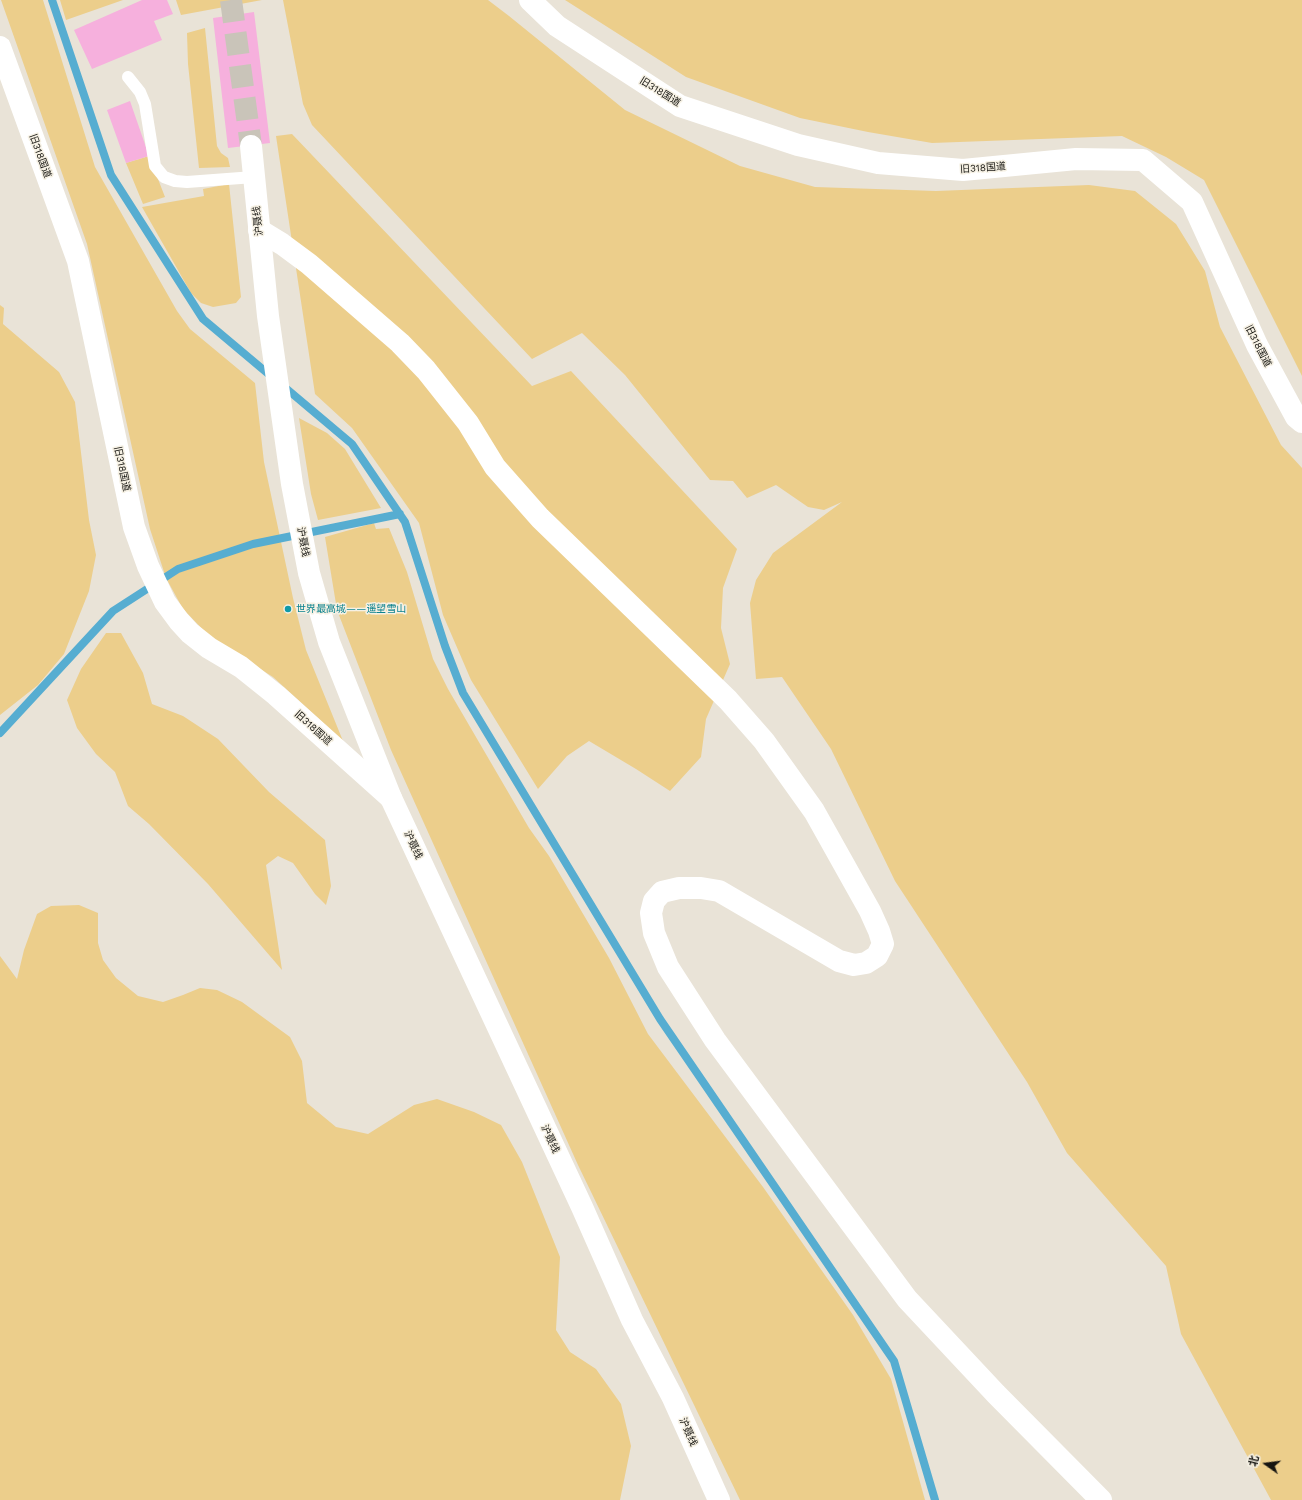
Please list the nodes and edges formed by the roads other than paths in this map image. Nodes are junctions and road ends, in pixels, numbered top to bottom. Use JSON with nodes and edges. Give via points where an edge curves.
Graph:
{"nodes":[{"id":1,"x":530,"y":0,"type":"edge"},
{"id":2,"x":0,"y":47,"type":"edge"},
{"id":3,"x":128,"y":77,"type":"dead end"},
{"id":4,"x":251,"y":146,"type":"tunnel mouth"},
{"id":5,"x":254,"y":176,"type":"junction"},
{"id":6,"x":259,"y":230,"type":"junction"},
{"id":7,"x":1302,"y":422,"type":"edge"},
{"id":8,"x":391,"y":798,"type":"junction"},
{"id":9,"x":719,"y":1500,"type":"edge"},
{"id":10,"x":1101,"y":1500,"type":"edge"}],
"edges":[{"from":1,"to":7,"type":"main road","name":"旧318国道","via":[[557,26],[680,106],[798,145],[878,163],[962,170],[1076,159],[1143,160],[1192,202],[1257,346],[1296,417]]},
{"from":2,"to":8,"type":"main road","name":"旧318国道","via":[[78,261],[134,527],[165,602],[190,633],[241,667],[276,695]]},
{"from":3,"to":5,"type":"lane","via":[[140,92],[145,104],[155,166],[164,177],[187,182]]},
{"from":4,"to":5,"type":"main road","name":"沪聂线"},
{"from":5,"to":6,"type":"main road","name":"沪聂线"},
{"from":6,"to":8,"type":"main road","name":"沪聂线","via":[[286,448],[303,547],[320,613],[340,672]]},
{"from":6,"to":10,"type":"main road","via":[[309,264],[400,343],[426,370],[468,423],[495,468],[540,518],[728,700],[764,740],[814,811],[870,910],[883,944],[877,956],[866,963],[854,965],[839,961],[719,891],[679,888],[662,892],[654,901],[651,913],[654,933],[668,967],[715,1040],[906,1299]]},
{"from":8,"to":9,"type":"main road","name":"沪聂线","via":[[632,1320],[672,1398]]}]}
